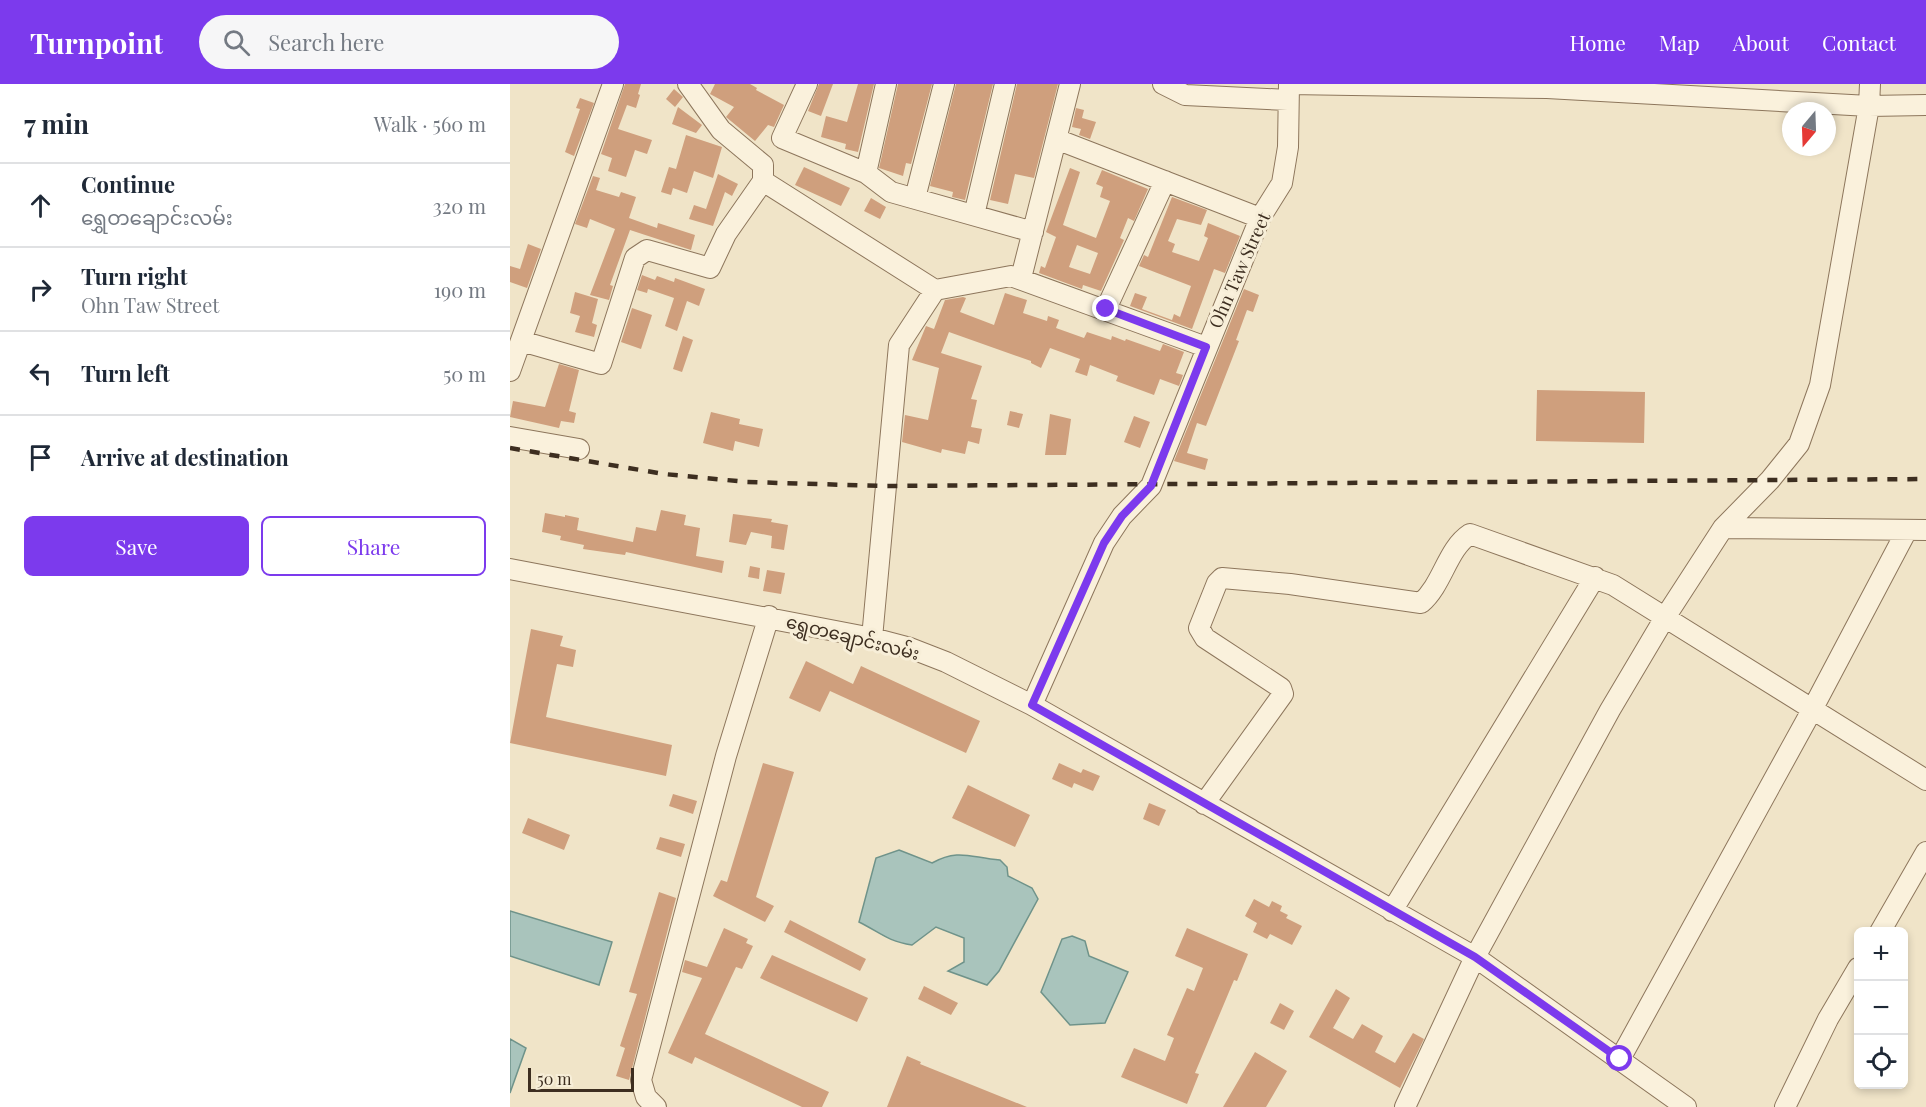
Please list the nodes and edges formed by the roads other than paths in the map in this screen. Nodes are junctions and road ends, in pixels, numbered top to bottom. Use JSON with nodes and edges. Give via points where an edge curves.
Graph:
{"nodes":[{"id":1,"x":613,"y":84,"type":"edge"},
{"id":2,"x":688,"y":84,"type":"edge"},
{"id":3,"x":807,"y":84,"type":"edge"},
{"id":4,"x":886,"y":84,"type":"edge"},
{"id":5,"x":944,"y":84,"type":"edge"},
{"id":6,"x":1005,"y":84,"type":"edge"},
{"id":7,"x":1070,"y":84,"type":"edge"},
{"id":8,"x":1163,"y":84,"type":"edge"},
{"id":9,"x":1870,"y":84,"type":"edge"},
{"id":10,"x":1547,"y":86,"type":"edge"},
{"id":11,"x":1288,"y":92,"type":"edge"},
{"id":12,"x":1926,"y":105,"type":"edge"},
{"id":13,"x":1869,"y":106,"type":"junction"},
{"id":14,"x":782,"y":138,"type":"junction"},
{"id":15,"x":1056,"y":139,"type":"junction"},
{"id":16,"x":866,"y":172,"type":"junction"},
{"id":17,"x":763,"y":173,"type":"junction"},
{"id":18,"x":1165,"y":181,"type":"junction"},
{"id":19,"x":915,"y":198,"type":"junction"},
{"id":20,"x":974,"y":215,"type":"junction"},
{"id":21,"x":1260,"y":218,"type":"junction"},
{"id":22,"x":1032,"y":232,"type":"junction"},
{"id":23,"x":1021,"y":278,"type":"junction"},
{"id":24,"x":935,"y":290,"type":"junction"},
{"id":25,"x":1106,"y":309,"type":"junction"},
{"id":26,"x":521,"y":341,"type":"junction"},
{"id":27,"x":1206,"y":347,"type":"junction"},
{"id":28,"x":510,"y":372,"type":"edge"},
{"id":29,"x":510,"y":437,"type":"edge"},
{"id":30,"x":579,"y":449,"type":"dead end"},
{"id":31,"x":1723,"y":528,"type":"junction"},
{"id":32,"x":1917,"y":530,"type":"edge"},
{"id":33,"x":510,"y":569,"type":"edge"},
{"id":34,"x":1595,"y":577,"type":"junction"},
{"id":35,"x":769,"y":616,"type":"junction"},
{"id":36,"x":1664,"y":619,"type":"junction"},
{"id":37,"x":872,"y":638,"type":"junction"},
{"id":38,"x":1032,"y":705,"type":"junction"},
{"id":39,"x":1812,"y":710,"type":"junction"},
{"id":40,"x":1926,"y":780,"type":"edge"},
{"id":41,"x":1204,"y":804,"type":"junction"},
{"id":42,"x":1926,"y":852,"type":"edge"},
{"id":43,"x":1392,"y":911,"type":"junction"},
{"id":44,"x":1883,"y":927,"type":"edge"},
{"id":45,"x":1475,"y":957,"type":"junction"},
{"id":46,"x":1854,"y":975,"type":"edge"},
{"id":47,"x":1620,"y":1059,"type":"junction"},
{"id":48,"x":656,"y":1107,"type":"edge"},
{"id":49,"x":1405,"y":1107,"type":"edge"},
{"id":50,"x":1686,"y":1107,"type":"edge"},
{"id":51,"x":1785,"y":1107,"type":"edge"}],
"edges":[{"from":1,"to":26,"type":"street"},
{"from":2,"to":17,"type":"street","via":[[721,130]]},
{"from":3,"to":14,"type":"street"},
{"from":4,"to":16,"type":"street"},
{"from":5,"to":19,"type":"street"},
{"from":6,"to":20,"type":"street"},
{"from":7,"to":15,"type":"street"},
{"from":8,"to":11,"type":"street","via":[[1185,95]]},
{"from":9,"to":13,"type":"street"},
{"from":10,"to":11,"type":"street"},
{"from":10,"to":13,"type":"street"},
{"from":11,"to":21,"type":"street","name":"Ohn Taw Street","via":[[1288,147],[1282,183]]},
{"from":12,"to":13,"type":"street"},
{"from":13,"to":31,"type":"street","via":[[1820,385],[1799,444]]},
{"from":14,"to":16,"type":"street"},
{"from":14,"to":17,"type":"street"},
{"from":15,"to":18,"type":"street"},
{"from":15,"to":22,"type":"street"},
{"from":16,"to":19,"type":"street","via":[[891,192]]},
{"from":17,"to":24,"type":"street"},
{"from":17,"to":26,"type":"street","via":[[710,268],[647,250],[635,258],[600,363]]},
{"from":18,"to":21,"type":"street"},
{"from":18,"to":25,"type":"street"},
{"from":19,"to":20,"type":"street"},
{"from":20,"to":22,"type":"street"},
{"from":21,"to":27,"type":"street","name":"Ohn Taw Street"},
{"from":22,"to":23,"type":"street"},
{"from":23,"to":24,"type":"street","via":[[1011,276]]},
{"from":23,"to":25,"type":"street"},
{"from":24,"to":37,"type":"street","via":[[899,345]]},
{"from":25,"to":27,"type":"street"},
{"from":26,"to":28,"type":"street"},
{"from":27,"to":38,"type":"street","name":"Ohn Taw Street","via":[[1151,486],[1122,516],[1104,543]]},
{"from":29,"to":30,"type":"street"},
{"from":31,"to":32,"type":"street"},
{"from":31,"to":36,"type":"street"},
{"from":32,"to":39,"type":"street"},
{"from":33,"to":35,"type":"street","name":"ရွှေတချောင်းလမ်း"},
{"from":34,"to":36,"type":"street"},
{"from":34,"to":41,"type":"street","via":[[1470,534],[1460,540],[1433,592],[1420,603],[1280,582],[1222,578],[1199,628],[1205,638],[1281,688],[1283,694]]},
{"from":34,"to":43,"type":"street"},
{"from":35,"to":37,"type":"street","name":"ရွှေတချောင်းလမ်း"},
{"from":35,"to":48,"type":"street","via":[[726,756],[641,1080],[646,1096]]},
{"from":36,"to":39,"type":"street"},
{"from":36,"to":45,"type":"street"},
{"from":37,"to":38,"type":"street","name":"ရွှေတချောင်းလမ်း","via":[[946,662]]},
{"from":38,"to":41,"type":"street","name":"ရွှေတချောင်းလမ်း"},
{"from":39,"to":40,"type":"street"},
{"from":39,"to":47,"type":"street"},
{"from":41,"to":43,"type":"street","name":"ရွှေတချောင်းလမ်း"},
{"from":42,"to":44,"type":"street"},
{"from":43,"to":45,"type":"street","name":"ရွှေတချောင်းလမ်း"},
{"from":45,"to":47,"type":"street","name":"ရွှေတချောင်းလမ်း"},
{"from":45,"to":49,"type":"street"},
{"from":46,"to":51,"type":"street"},
{"from":47,"to":50,"type":"street","name":"ရွှေတချောင်းလမ်း"}]}
